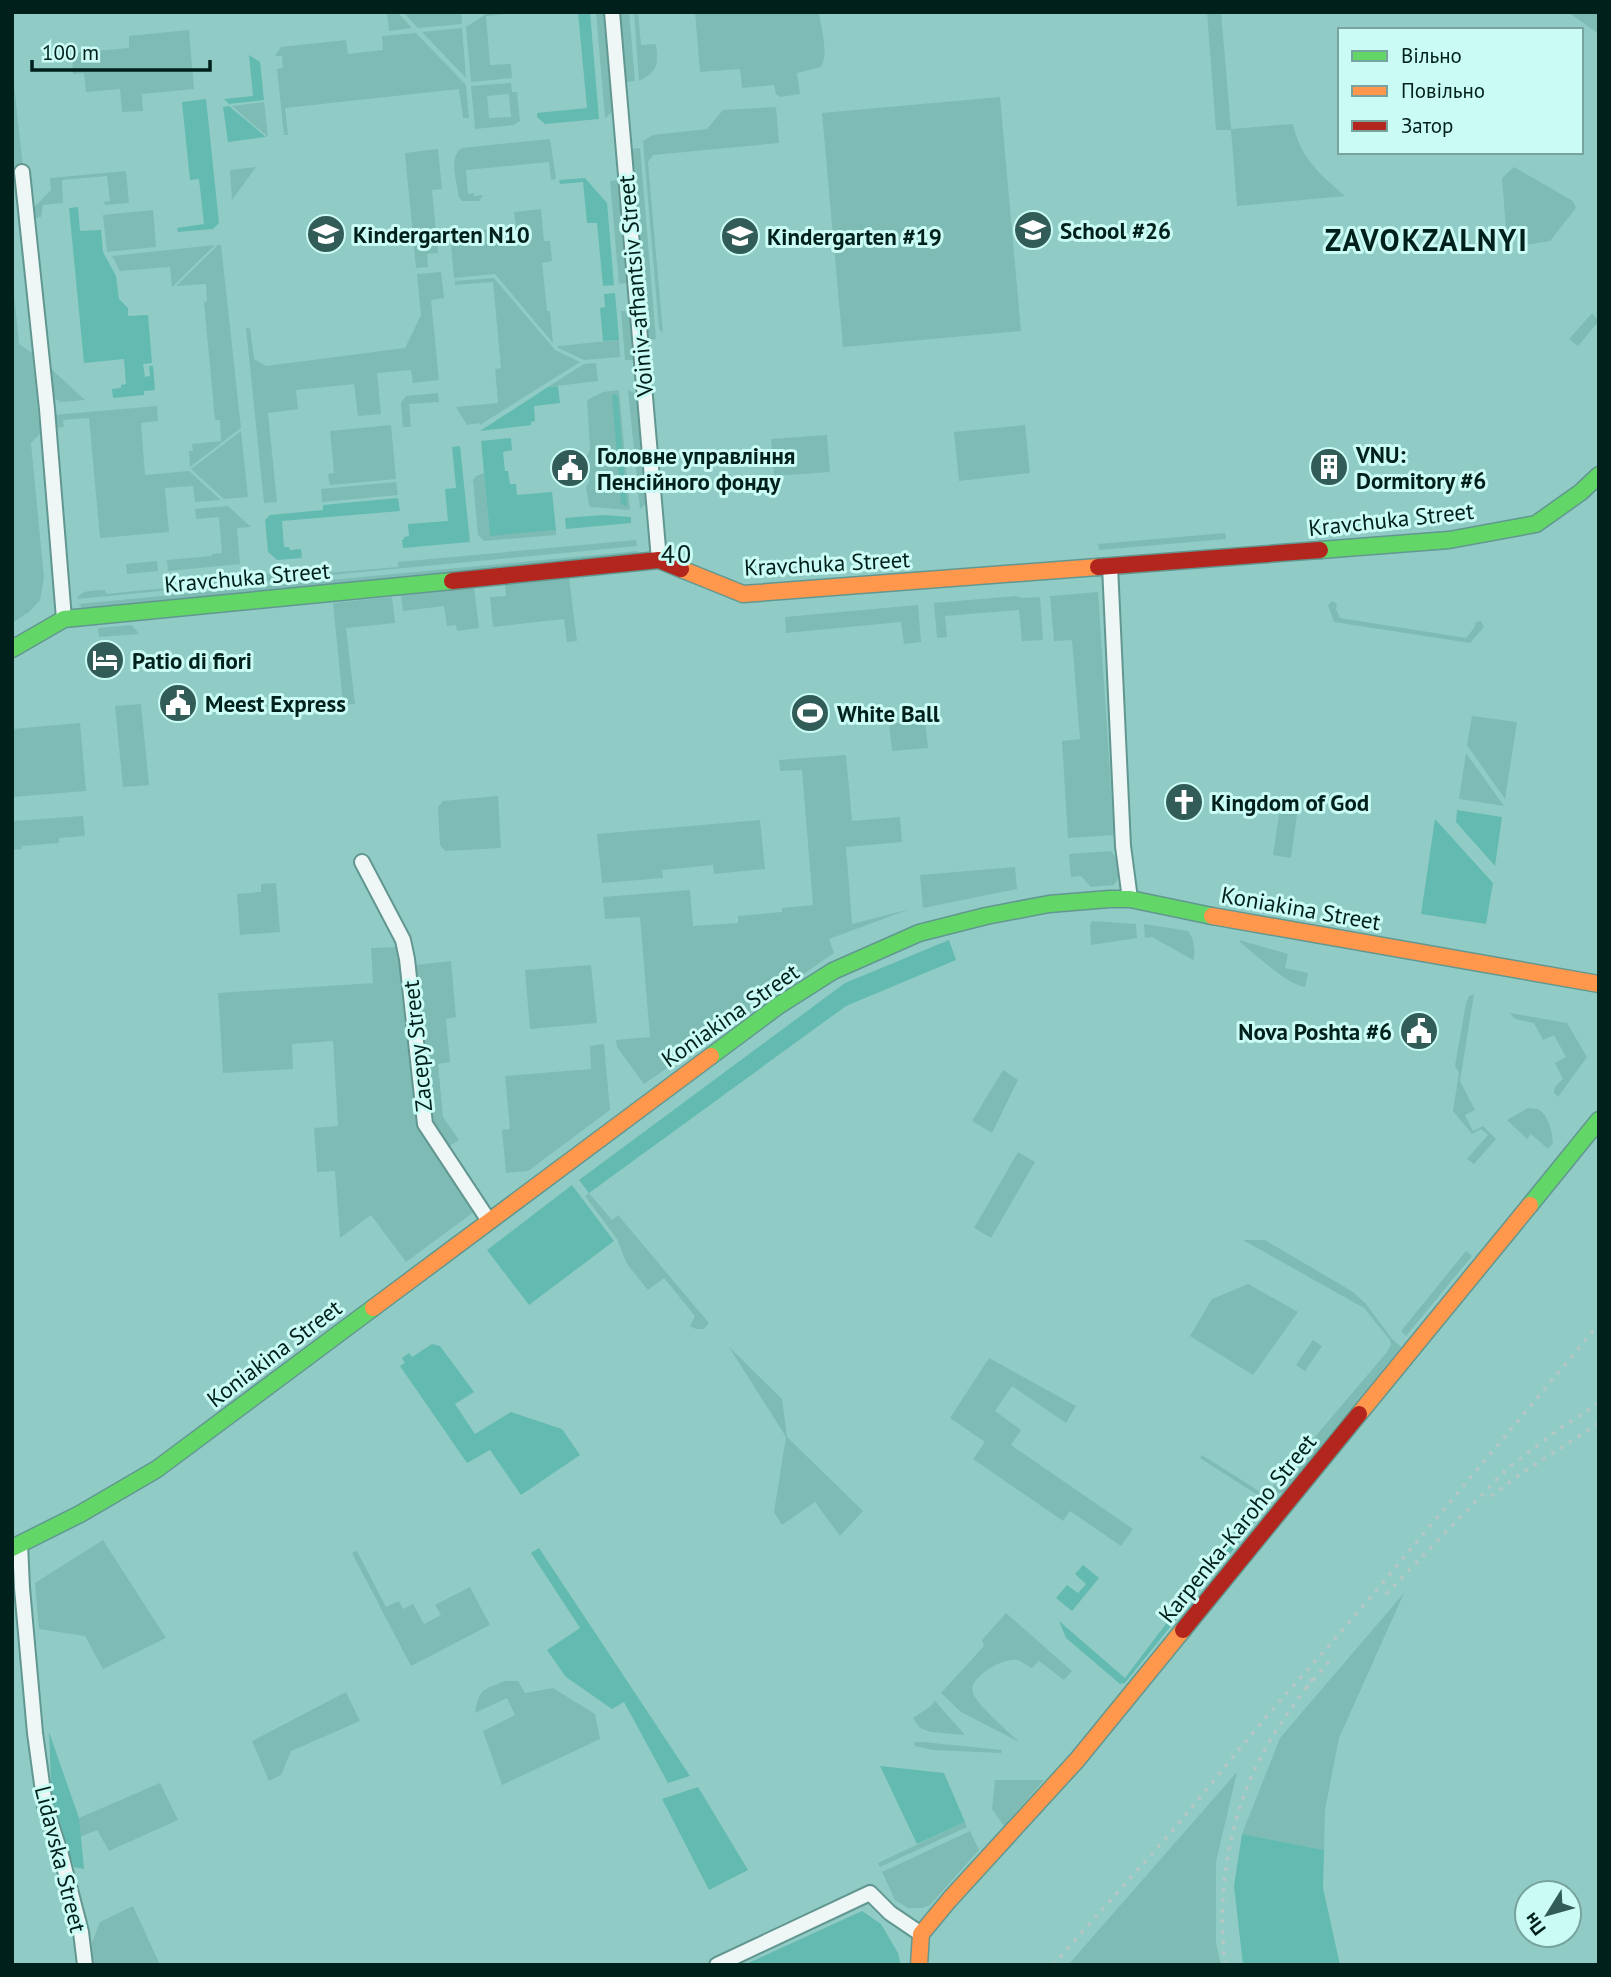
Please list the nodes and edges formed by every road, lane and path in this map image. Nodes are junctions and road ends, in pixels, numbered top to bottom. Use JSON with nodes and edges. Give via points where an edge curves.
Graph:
{"nodes":[{"id":1,"x":612,"y":12,"type":"edge"},
{"id":2,"x":23,"y":172,"type":"dead end"},
{"id":3,"x":1599,"y":475,"type":"edge"},
{"id":4,"x":659,"y":560,"type":"junction"},
{"id":5,"x":1110,"y":565,"type":"junction"},
{"id":6,"x":64,"y":619,"type":"junction"},
{"id":7,"x":12,"y":649,"type":"edge"},
{"id":8,"x":362,"y":862,"type":"dead end"},
{"id":9,"x":1130,"y":899,"type":"junction"},
{"id":10,"x":1599,"y":984,"type":"edge"},
{"id":11,"x":1599,"y":1120,"type":"edge"},
{"id":12,"x":489,"y":1220,"type":"junction"},
{"id":13,"x":16,"y":1546,"type":"edge"},
{"id":14,"x":921,"y":1934,"type":"junction"},
{"id":15,"x":85,"y":1965,"type":"edge"},
{"id":16,"x":717,"y":1965,"type":"edge"},
{"id":17,"x":919,"y":1965,"type":"edge"}],
"edges":[{"from":1,"to":4,"type":"street","name":"Voiniv-afhantsiv Street"},
{"from":2,"to":6,"type":"street"},
{"from":3,"to":5,"type":"main road","name":"Kravchuka Street","via":[[1536,524],[1449,540]]},
{"from":4,"to":5,"type":"main road","name":"Kravchuka Street","via":[[743,594]]},
{"from":4,"to":6,"type":"main road","name":"Kravchuka Street"},
{"from":5,"to":9,"type":"street","via":[[1123,846]]},
{"from":6,"to":7,"type":"main road","name":"Kravchuka Street"},
{"from":8,"to":12,"type":"street","name":"Zacepy Street","via":[[403,940],[425,1124]]},
{"from":9,"to":10,"type":"main road","name":"Koniakina Street"},
{"from":9,"to":12,"type":"main road","name":"Koniakina Street","via":[[1049,904],[986,916],[919,933],[833,971],[778,1006]]},
{"from":11,"to":14,"type":"main road","name":"Karpenka-Karoho Street","via":[[1077,1760]]},
{"from":12,"to":13,"type":"main road","name":"Koniakina Street","via":[[157,1469]]},
{"from":13,"to":15,"type":"street","name":"Lidavska Street","via":[[44,1807],[68,1881]]},
{"from":14,"to":16,"type":"street","via":[[870,1894]]},
{"from":14,"to":17,"type":"main road"}]}
